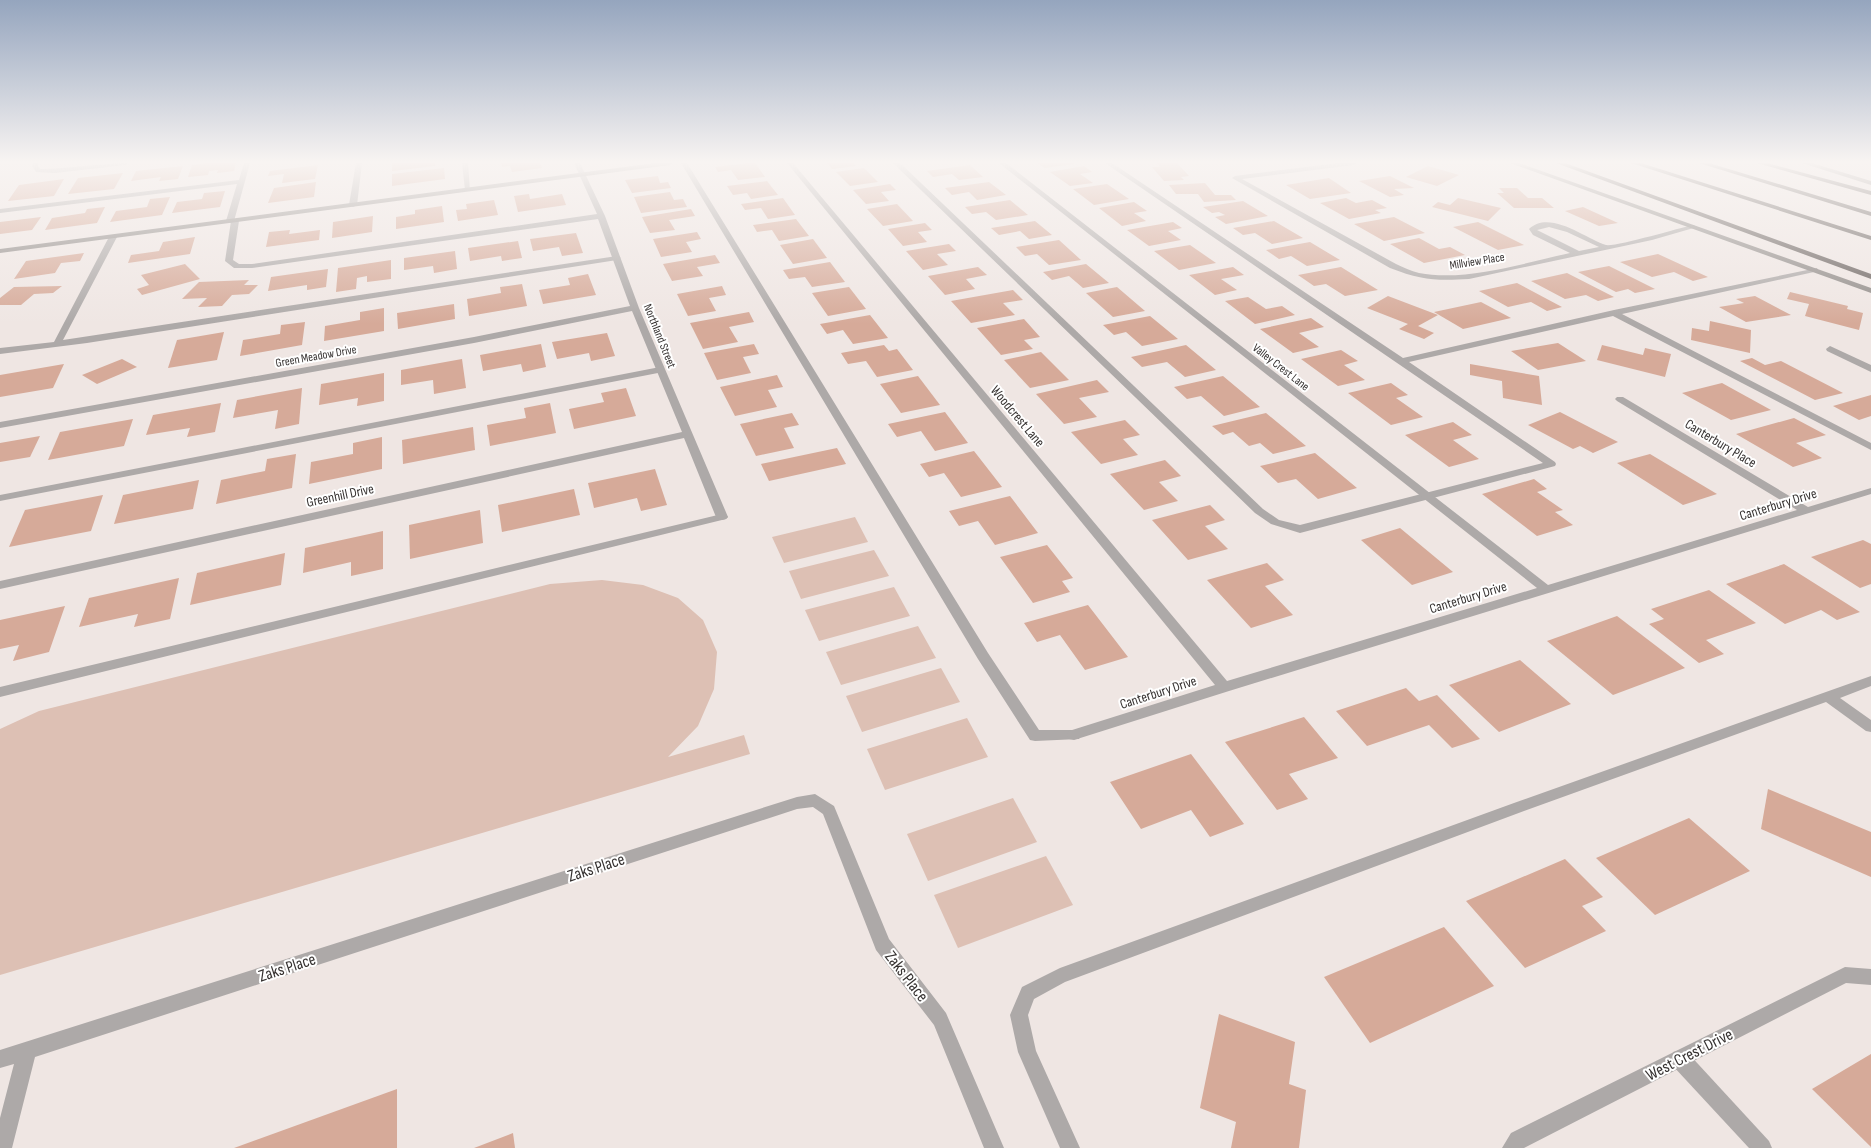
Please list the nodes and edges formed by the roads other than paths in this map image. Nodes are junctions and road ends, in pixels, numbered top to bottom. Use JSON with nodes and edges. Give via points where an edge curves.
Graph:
{"nodes":[{"id":1,"x":602,"y":216,"type":"edge"},
{"id":2,"x":234,"y":217,"type":"edge"},
{"id":3,"x":266,"y":217,"type":"edge"},
{"id":4,"x":598,"y":217,"type":"edge"},
{"id":5,"x":716,"y":217,"type":"edge"},
{"id":6,"x":834,"y":217,"type":"edge"},
{"id":7,"x":952,"y":217,"type":"edge"},
{"id":8,"x":1070,"y":217,"type":"edge"},
{"id":9,"x":1187,"y":217,"type":"edge"},
{"id":10,"x":1304,"y":217,"type":"edge"},
{"id":11,"x":1664,"y":217,"type":"edge"},
{"id":12,"x":1706,"y":217,"type":"edge"},
{"id":13,"x":1803,"y":217,"type":"edge"},
{"id":14,"x":233,"y":221,"type":"junction"},
{"id":15,"x":1693,"y":227,"type":"junction"},
{"id":16,"x":113,"y":237,"type":"junction"},
{"id":17,"x":1871,"y":238,"type":"edge"},
{"id":18,"x":1607,"y":248,"type":"junction"},
{"id":19,"x":0,"y":251,"type":"edge"},
{"id":20,"x":1578,"y":254,"type":"junction"},
{"id":21,"x":617,"y":258,"type":"junction"},
{"id":22,"x":1814,"y":270,"type":"junction"},
{"id":23,"x":1871,"y":277,"type":"edge"},
{"id":24,"x":1871,"y":291,"type":"edge"},
{"id":25,"x":635,"y":308,"type":"junction"},
{"id":26,"x":1614,"y":313,"type":"junction"},
{"id":27,"x":57,"y":344,"type":"junction"},
{"id":28,"x":1830,"y":349,"type":"dead end"},
{"id":29,"x":0,"y":351,"type":"edge"},
{"id":30,"x":1401,"y":361,"type":"junction"},
{"id":31,"x":1871,"y":369,"type":"edge"},
{"id":32,"x":660,"y":370,"type":"junction"},
{"id":33,"x":1620,"y":399,"type":"dead end"},
{"id":34,"x":0,"y":425,"type":"edge"},
{"id":35,"x":687,"y":434,"type":"junction"},
{"id":36,"x":1871,"y":447,"type":"edge"},
{"id":37,"x":1871,"y":491,"type":"edge"},
{"id":38,"x":1428,"y":497,"type":"junction"},
{"id":39,"x":0,"y":498,"type":"edge"},
{"id":40,"x":1807,"y":511,"type":"junction"},
{"id":41,"x":0,"y":585,"type":"edge"},
{"id":42,"x":1546,"y":588,"type":"junction"},
{"id":43,"x":1871,"y":681,"type":"edge"},
{"id":44,"x":1224,"y":687,"type":"junction"},
{"id":45,"x":0,"y":692,"type":"edge"},
{"id":46,"x":1829,"y":697,"type":"junction"},
{"id":47,"x":1871,"y":727,"type":"edge"},
{"id":48,"x":1871,"y":977,"type":"edge"},
{"id":49,"x":27,"y":1050,"type":"junction"},
{"id":50,"x":0,"y":1059,"type":"edge"},
{"id":51,"x":1680,"y":1059,"type":"junction"},
{"id":52,"x":2,"y":1148,"type":"edge"},
{"id":53,"x":994,"y":1148,"type":"edge"},
{"id":54,"x":1070,"y":1148,"type":"edge"},
{"id":55,"x":1512,"y":1148,"type":"edge"},
{"id":56,"x":1762,"y":1148,"type":"edge"}],
"edges":[{"from":1,"to":21,"type":"street","name":"Northland Street"},
{"from":2,"to":14,"type":"street"},
{"from":3,"to":14,"type":"street"},
{"from":4,"to":14,"type":"street","via":[[252,266],[237,266],[229,261]]},
{"from":5,"to":44,"type":"street","name":"Canterbury Drive","via":[[983,656],[1036,736],[1074,735]]},
{"from":6,"to":44,"type":"street","name":"Woodcrest Lane"},
{"from":7,"to":38,"type":"street","via":[[1259,511],[1275,522],[1300,528]]},
{"from":8,"to":38,"type":"street","name":"Valley Crest Lane"},
{"from":9,"to":30,"type":"street"},
{"from":10,"to":20,"type":"street","name":"Millview Place","via":[[1393,266],[1416,275],[1438,278],[1469,277]]},
{"from":11,"to":15,"type":"street"},
{"from":12,"to":23,"type":"highway"},
{"from":13,"to":17,"type":"highway"},
{"from":14,"to":16,"type":"street"},
{"from":15,"to":18,"type":"street","name":"Millview Place"},
{"from":15,"to":22,"type":"street"},
{"from":16,"to":19,"type":"street"},
{"from":16,"to":27,"type":"street"},
{"from":18,"to":20,"type":"street","name":"Millview Place"},
{"from":18,"to":20,"type":"street","via":[[1559,226],[1546,224],[1533,229],[1536,233]]},
{"from":21,"to":25,"type":"street","name":"Northland Street"},
{"from":21,"to":27,"type":"street"},
{"from":22,"to":24,"type":"street"},
{"from":22,"to":26,"type":"street"},
{"from":25,"to":32,"type":"street","name":"Northland Street"},
{"from":25,"to":34,"type":"street","name":"Green Meadow Drive","via":[[474,340]]},
{"from":26,"to":30,"type":"street"},
{"from":26,"to":36,"type":"street"},
{"from":27,"to":29,"type":"street"},
{"from":28,"to":31,"type":"street"},
{"from":30,"to":38,"type":"street","via":[[1552,464]]},
{"from":32,"to":35,"type":"street","name":"Northland Street"},
{"from":32,"to":39,"type":"street"},
{"from":33,"to":40,"type":"street","name":"Canterbury Place"},
{"from":35,"to":41,"type":"street","name":"Greenhill Drive"},
{"from":35,"to":45,"type":"street","name":"Northland Street","via":[[722,517]]},
{"from":37,"to":40,"type":"street","name":"Canterbury Drive"},
{"from":38,"to":42,"type":"street","name":"Valley Crest Lane"},
{"from":40,"to":42,"type":"street","name":"Canterbury Drive"},
{"from":42,"to":44,"type":"street","name":"Canterbury Drive"},
{"from":43,"to":46,"type":"street"},
{"from":46,"to":47,"type":"street"},
{"from":46,"to":54,"type":"street","via":[[1519,807],[1075,970],[1028,993],[1020,1015],[1027,1052]]},
{"from":48,"to":51,"type":"street","name":"West Crest Drive","via":[[1844,975]]},
{"from":49,"to":50,"type":"street","name":"Zaks Place"},
{"from":49,"to":52,"type":"street"},
{"from":49,"to":53,"type":"street","name":"Zaks Place","via":[[797,802],[815,800],[829,810],[882,944],[940,1020]]},
{"from":51,"to":55,"type":"street","name":"West Crest Drive","via":[[1518,1140]]},
{"from":51,"to":56,"type":"street"}]}
